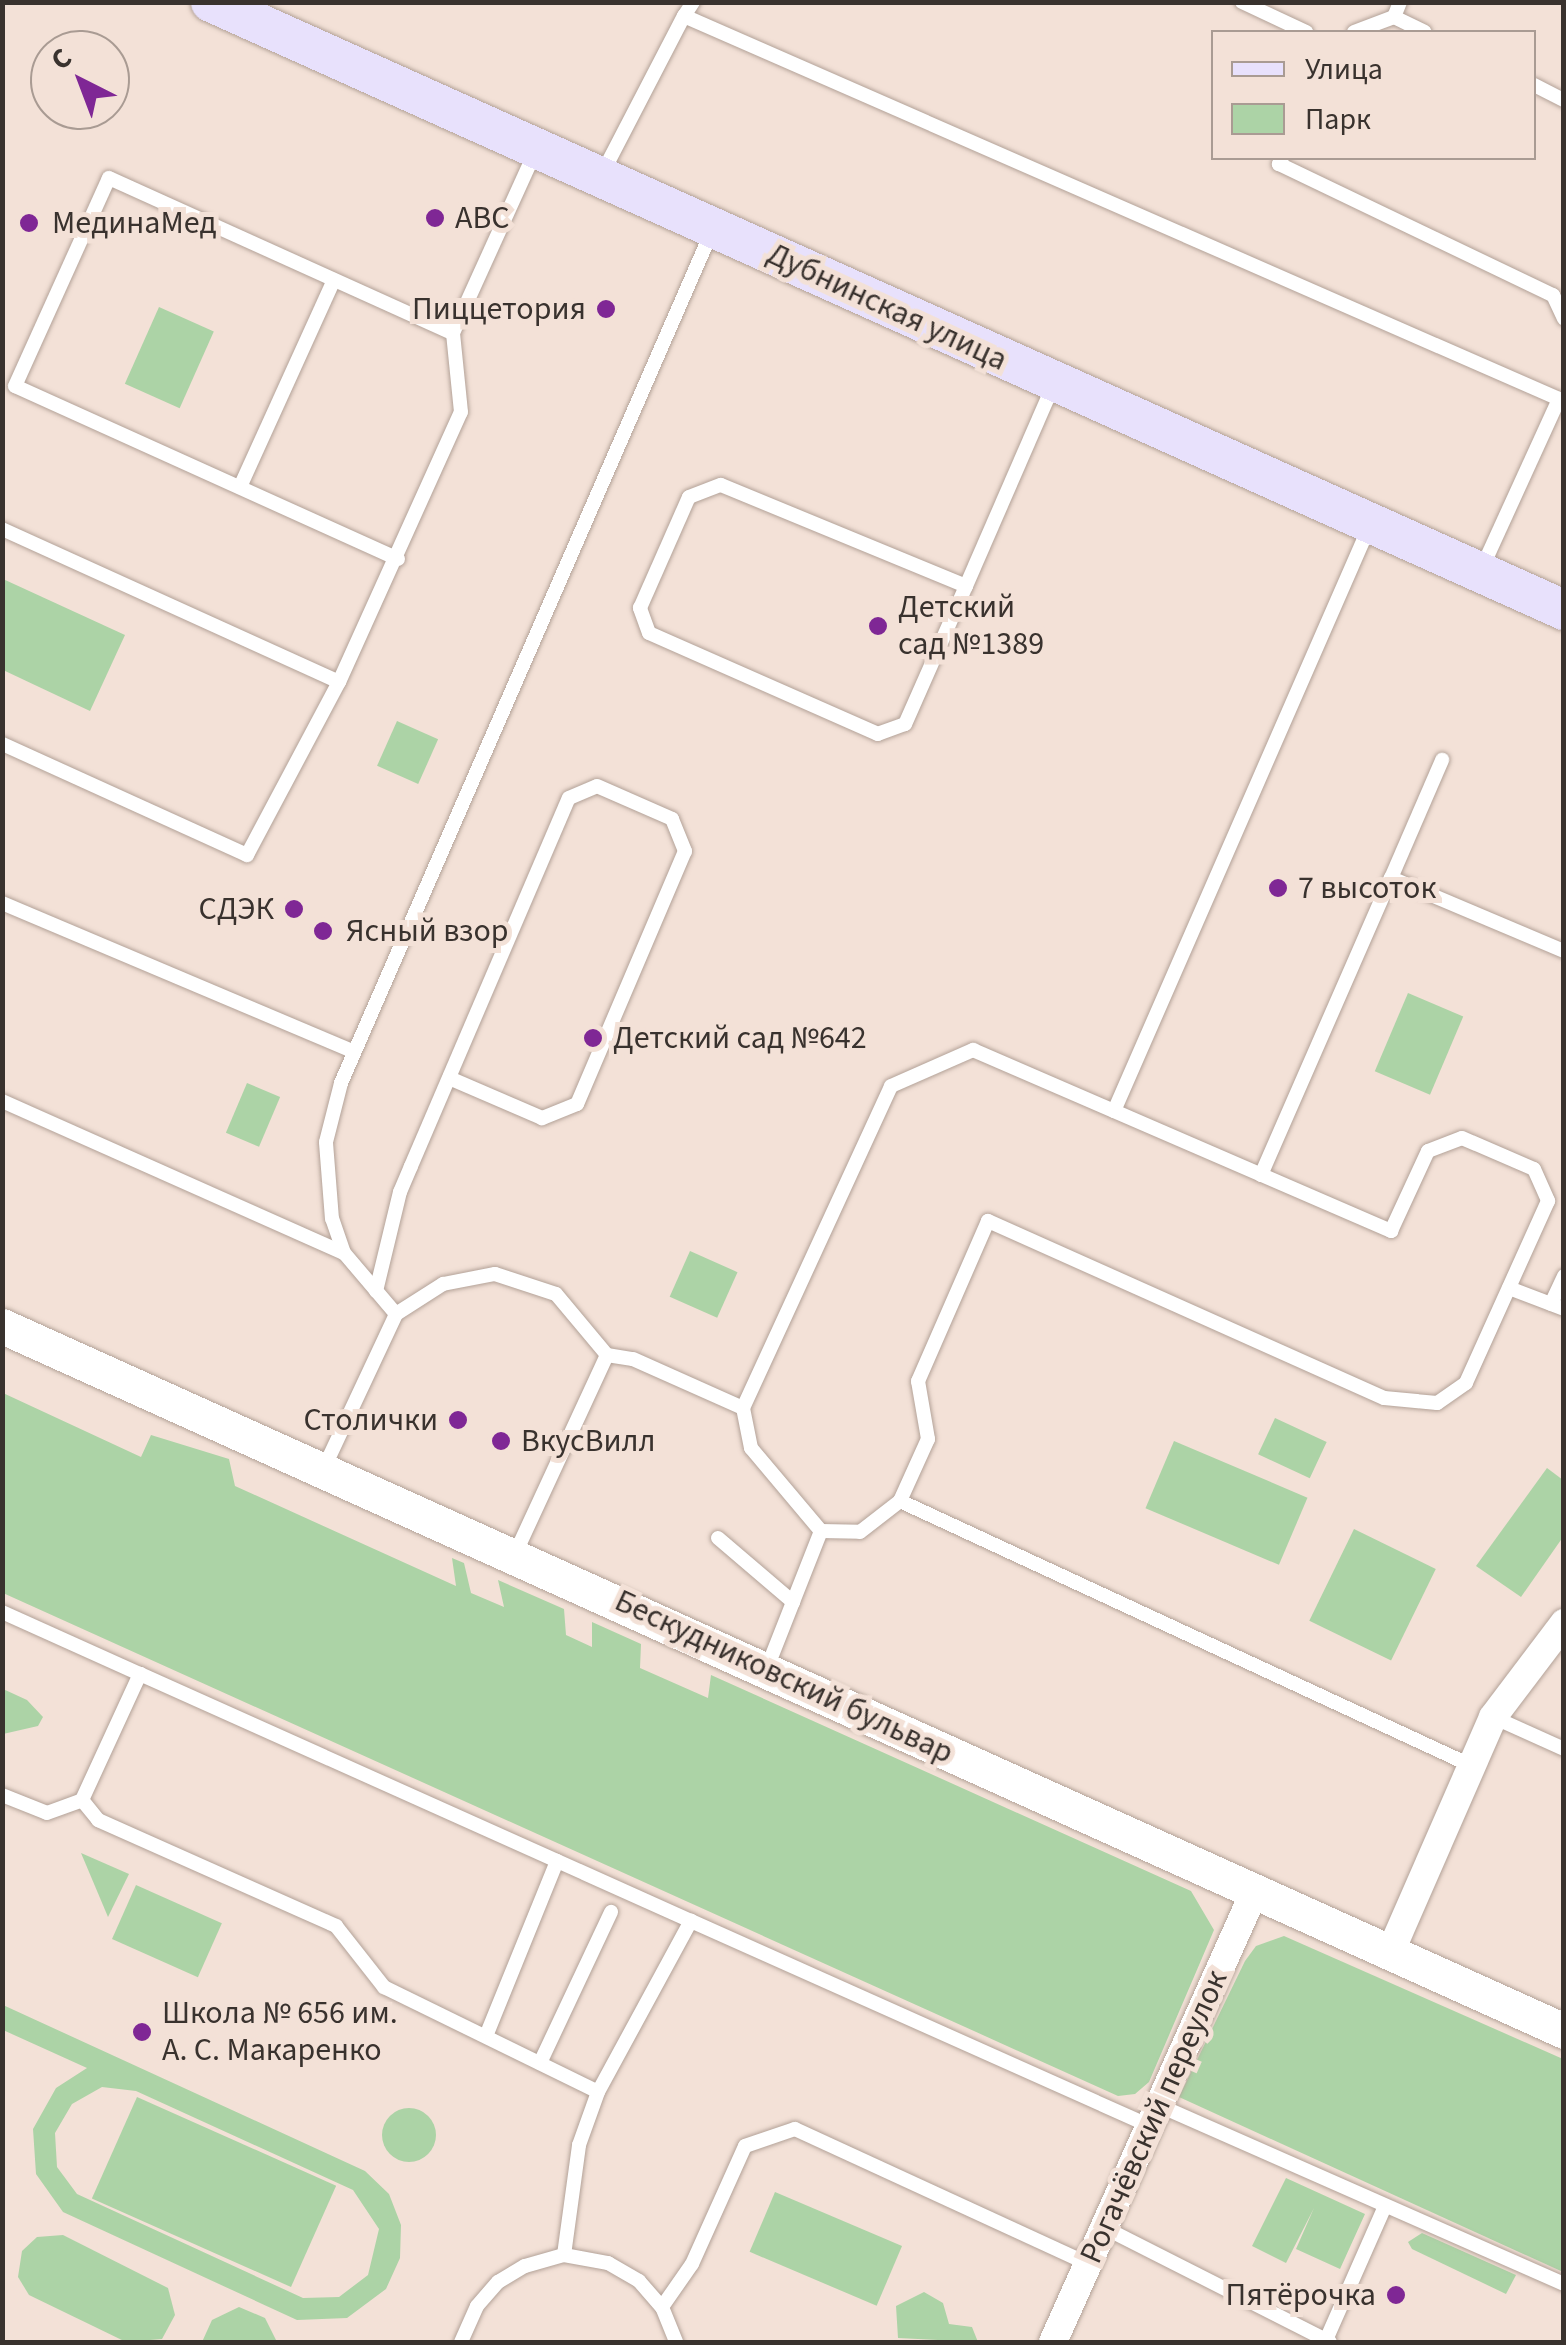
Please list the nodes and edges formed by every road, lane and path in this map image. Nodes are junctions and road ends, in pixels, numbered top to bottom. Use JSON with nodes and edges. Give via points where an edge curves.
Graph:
{"nodes":[{"id":1,"x":211,"y":2,"type":"edge"},
{"id":2,"x":693,"y":2,"type":"edge"},
{"id":3,"x":1242,"y":2,"type":"edge"},
{"id":4,"x":1397,"y":10,"type":"edge"},
{"id":5,"x":684,"y":16,"type":"junction"},
{"id":6,"x":1302,"y":30,"type":"edge"},
{"id":7,"x":1358,"y":30,"type":"edge"},
{"id":8,"x":1422,"y":30,"type":"edge"},
{"id":9,"x":1536,"y":86,"type":"edge"},
{"id":10,"x":1564,"y":100,"type":"edge"},
{"id":11,"x":538,"y":146,"type":"junction"},
{"id":12,"x":1281,"y":160,"type":"edge"},
{"id":13,"x":601,"y":175,"type":"junction"},
{"id":14,"x":714,"y":226,"type":"junction"},
{"id":15,"x":334,"y":280,"type":"junction"},
{"id":16,"x":1564,"y":319,"type":"edge"},
{"id":17,"x":452,"y":333,"type":"junction"},
{"id":18,"x":1054,"y":384,"type":"junction"},
{"id":19,"x":1561,"y":393,"type":"edge"},
{"id":20,"x":240,"y":487,"type":"junction"},
{"id":21,"x":1370,"y":522,"type":"junction"},
{"id":22,"x":2,"y":529,"type":"edge"},
{"id":23,"x":398,"y":558,"type":"junction"},
{"id":24,"x":1480,"y":571,"type":"junction"},
{"id":25,"x":966,"y":586,"type":"junction"},
{"id":26,"x":1564,"y":610,"type":"edge"},
{"id":27,"x":339,"y":682,"type":"junction"},
{"id":28,"x":2,"y":744,"type":"edge"},
{"id":29,"x":1442,"y":760,"type":"dead end"},
{"id":30,"x":1391,"y":878,"type":"junction"},
{"id":31,"x":2,"y":903,"type":"edge"},
{"id":32,"x":1564,"y":951,"type":"edge"},
{"id":33,"x":352,"y":1051,"type":"junction"},
{"id":34,"x":449,"y":1078,"type":"junction"},
{"id":35,"x":2,"y":1101,"type":"edge"},
{"id":36,"x":1114,"y":1111,"type":"junction"},
{"id":37,"x":1260,"y":1175,"type":"junction"},
{"id":38,"x":344,"y":1253,"type":"junction"},
{"id":39,"x":1564,"y":1276,"type":"edge"},
{"id":40,"x":1509,"y":1288,"type":"junction"},
{"id":41,"x":376,"y":1291,"type":"junction"},
{"id":42,"x":1558,"y":1307,"type":"edge"},
{"id":43,"x":396,"y":1314,"type":"junction"},
{"id":44,"x":2,"y":1326,"type":"edge"},
{"id":45,"x":606,"y":1355,"type":"junction"},
{"id":46,"x":743,"y":1408,"type":"junction"},
{"id":47,"x":324,"y":1469,"type":"junction"},
{"id":48,"x":900,"y":1500,"type":"junction"},
{"id":49,"x":821,"y":1530,"type":"junction"},
{"id":50,"x":718,"y":1538,"type":"dead end"},
{"id":51,"x":514,"y":1554,"type":"junction"},
{"id":52,"x":793,"y":1602,"type":"junction"},
{"id":53,"x":2,"y":1612,"type":"edge"},
{"id":54,"x":1564,"y":1623,"type":"edge"},
{"id":55,"x":767,"y":1669,"type":"junction"},
{"id":56,"x":140,"y":1674,"type":"junction"},
{"id":57,"x":1493,"y":1717,"type":"junction"},
{"id":58,"x":1564,"y":1749,"type":"edge"},
{"id":59,"x":1470,"y":1766,"type":"junction"},
{"id":60,"x":2,"y":1795,"type":"edge"},
{"id":61,"x":82,"y":1800,"type":"junction"},
{"id":62,"x":557,"y":1861,"type":"junction"},
{"id":63,"x":1254,"y":1892,"type":"junction"},
{"id":64,"x":611,"y":1912,"type":"dead end"},
{"id":65,"x":691,"y":1921,"type":"junction"},
{"id":66,"x":1390,"y":1952,"type":"junction"},
{"id":67,"x":1564,"y":2032,"type":"edge"},
{"id":68,"x":486,"y":2036,"type":"junction"},
{"id":69,"x":540,"y":2063,"type":"junction"},
{"id":70,"x":598,"y":2092,"type":"junction"},
{"id":71,"x":1154,"y":2116,"type":"junction"},
{"id":72,"x":1385,"y":2206,"type":"junction"},
{"id":73,"x":1107,"y":2229,"type":"junction"},
{"id":74,"x":564,"y":2256,"type":"junction"},
{"id":75,"x":1088,"y":2264,"type":"junction"},
{"id":76,"x":1564,"y":2284,"type":"edge"},
{"id":77,"x":662,"y":2308,"type":"junction"},
{"id":78,"x":462,"y":2342,"type":"edge"},
{"id":79,"x":676,"y":2342,"type":"edge"},
{"id":80,"x":1054,"y":2342,"type":"edge"},
{"id":81,"x":1328,"y":2342,"type":"edge"}],
"edges":[{"from":1,"to":11,"type":"main road","name":"Дубнинская улица"},
{"from":2,"to":5,"type":"lane"},
{"from":3,"to":6,"type":"lane"},
{"from":4,"to":7,"type":"lane"},
{"from":4,"to":8,"type":"lane"},
{"from":5,"to":13,"type":"lane"},
{"from":5,"to":19,"type":"lane"},
{"from":9,"to":10,"type":"lane"},
{"from":11,"to":13,"type":"main road","name":"Дубнинская улица"},
{"from":11,"to":17,"type":"lane"},
{"from":12,"to":16,"type":"lane","via":[[1553,295]]},
{"from":13,"to":14,"type":"main road","name":"Дубнинская улица"},
{"from":14,"to":18,"type":"main road","name":"Дубнинская улица"},
{"from":14,"to":33,"type":"lane"},
{"from":15,"to":17,"type":"lane"},
{"from":15,"to":20,"type":"lane"},
{"from":15,"to":20,"type":"lane","via":[[109,178],[93,213],[15,386]]},
{"from":17,"to":23,"type":"lane","via":[[461,412]]},
{"from":18,"to":21,"type":"main road","name":"Дубнинская улица"},
{"from":18,"to":25,"type":"lane"},
{"from":19,"to":24,"type":"lane"},
{"from":20,"to":23,"type":"lane"},
{"from":21,"to":24,"type":"main road","name":"Дубнинская улица"},
{"from":21,"to":36,"type":"lane"},
{"from":22,"to":27,"type":"lane"},
{"from":23,"to":27,"type":"lane"},
{"from":24,"to":26,"type":"main road","name":"Дубнинская улица"},
{"from":25,"to":25,"type":"lane","via":[[721,485],[688,497],[640,608],[649,633],[878,734],[905,724]]},
{"from":27,"to":28,"type":"lane","via":[[247,855]]},
{"from":29,"to":30,"type":"lane"},
{"from":30,"to":32,"type":"lane"},
{"from":30,"to":37,"type":"lane"},
{"from":31,"to":33,"type":"lane"},
{"from":33,"to":38,"type":"lane","via":[[326,1142],[332,1219]]},
{"from":34,"to":34,"type":"lane","via":[[569,798],[597,786],[672,819],[686,852],[577,1104],[542,1118]]},
{"from":34,"to":41,"type":"lane","via":[[400,1192]]},
{"from":35,"to":38,"type":"lane"},
{"from":36,"to":37,"type":"lane"},
{"from":36,"to":46,"type":"lane","via":[[973,1050],[891,1086]]},
{"from":37,"to":40,"type":"lane","via":[[1390,1232],[1428,1151],[1462,1138],[1534,1169],[1548,1201]]},
{"from":38,"to":41,"type":"lane"},
{"from":39,"to":42,"type":"lane"},
{"from":40,"to":42,"type":"lane"},
{"from":40,"to":48,"type":"lane","via":[[1466,1383],[1437,1403],[1384,1398],[988,1221],[918,1381],[928,1438]]},
{"from":41,"to":43,"type":"lane"},
{"from":43,"to":45,"type":"lane","via":[[443,1284],[496,1274],[556,1294]]},
{"from":43,"to":47,"type":"lane"},
{"from":44,"to":47,"type":"street","name":"Бескудниковский бульвар"},
{"from":45,"to":46,"type":"lane","via":[[633,1359]]},
{"from":45,"to":51,"type":"lane"},
{"from":46,"to":49,"type":"lane","via":[[751,1448]]},
{"from":47,"to":51,"type":"street","name":"Бескудниковский бульвар"},
{"from":48,"to":49,"type":"lane","via":[[860,1532]]},
{"from":48,"to":59,"type":"lane"},
{"from":49,"to":52,"type":"lane"},
{"from":50,"to":52,"type":"lane"},
{"from":51,"to":55,"type":"street","name":"Бескудниковский бульвар"},
{"from":52,"to":55,"type":"lane"},
{"from":53,"to":56,"type":"lane"},
{"from":54,"to":57,"type":"street"},
{"from":55,"to":63,"type":"street","name":"Бескудниковский бульвар"},
{"from":56,"to":61,"type":"lane"},
{"from":56,"to":62,"type":"lane"},
{"from":57,"to":58,"type":"lane"},
{"from":57,"to":59,"type":"street"},
{"from":59,"to":66,"type":"street"},
{"from":60,"to":61,"type":"lane","via":[[47,1813]]},
{"from":61,"to":68,"type":"lane","via":[[98,1820],[336,1926],[384,1987]]},
{"from":62,"to":65,"type":"lane"},
{"from":62,"to":68,"type":"lane"},
{"from":63,"to":66,"type":"street","name":"Бескудниковский бульвар"},
{"from":63,"to":71,"type":"street","name":"Рогачёвский переулок"},
{"from":64,"to":69,"type":"lane"},
{"from":65,"to":70,"type":"lane"},
{"from":65,"to":71,"type":"lane"},
{"from":66,"to":67,"type":"street","name":"Бескудниковский бульвар"},
{"from":68,"to":69,"type":"lane"},
{"from":69,"to":70,"type":"lane"},
{"from":70,"to":74,"type":"lane","via":[[580,2145]]},
{"from":71,"to":72,"type":"lane"},
{"from":71,"to":73,"type":"street","name":"Рогачёвский переулок"},
{"from":72,"to":76,"type":"lane"},
{"from":72,"to":81,"type":"lane"},
{"from":73,"to":75,"type":"street","name":"Рогачёвский переулок"},
{"from":73,"to":81,"type":"lane"},
{"from":74,"to":77,"type":"lane","via":[[608,2264],[638,2281]]},
{"from":74,"to":78,"type":"lane","via":[[524,2266],[498,2282],[477,2306]]},
{"from":75,"to":77,"type":"lane","via":[[795,2130],[746,2146],[692,2264]]},
{"from":75,"to":80,"type":"street","name":"Рогачёвский переулок"},
{"from":77,"to":79,"type":"lane"}]}
